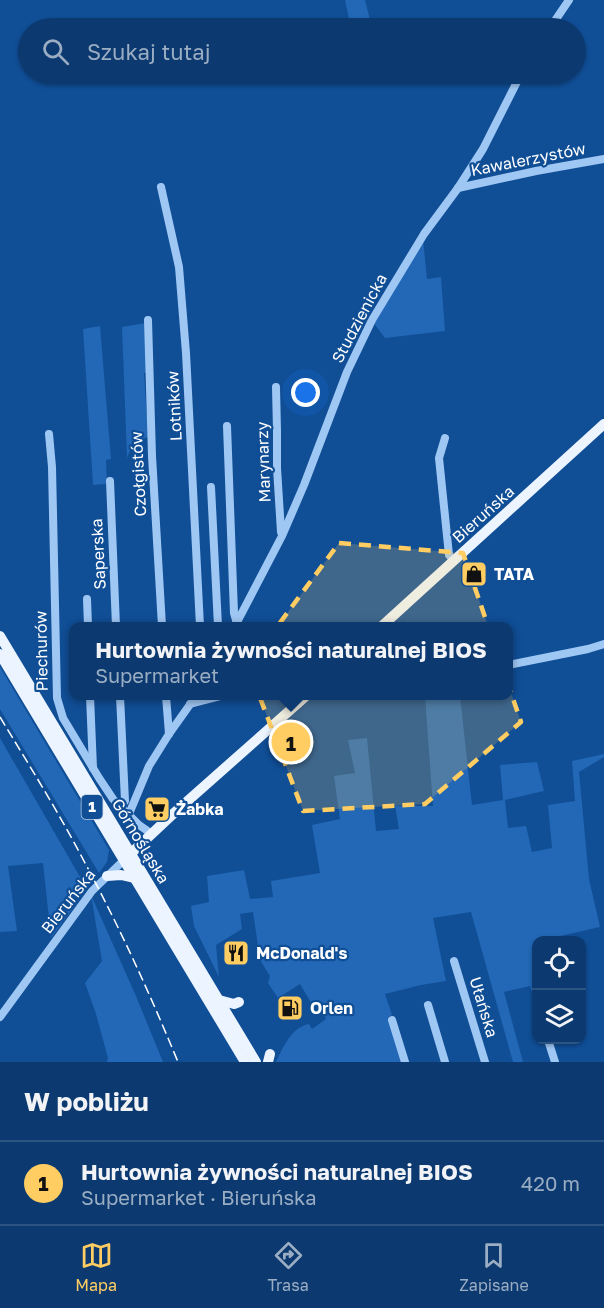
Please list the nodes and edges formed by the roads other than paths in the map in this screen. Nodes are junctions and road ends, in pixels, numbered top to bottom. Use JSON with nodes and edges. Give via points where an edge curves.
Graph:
{"nodes":[{"id":1,"x":569,"y":0,"type":"edge"},
{"id":2,"x":557,"y":18,"type":"edge"},
{"id":3,"x":516,"y":84,"type":"edge"},
{"id":4,"x":604,"y":159,"type":"edge"},
{"id":5,"x":161,"y":187,"type":"dead end"},
{"id":6,"x":458,"y":188,"type":"junction"},
{"id":7,"x":148,"y":320,"type":"dead end"},
{"id":8,"x":276,"y":387,"type":"dead end"},
{"id":9,"x":604,"y":424,"type":"edge"},
{"id":10,"x":227,"y":426,"type":"dead end"},
{"id":11,"x":49,"y":434,"type":"dead end"},
{"id":12,"x":445,"y":438,"type":"dead end"},
{"id":13,"x":110,"y":481,"type":"dead end"},
{"id":14,"x":211,"y":487,"type":"dead end"},
{"id":15,"x":282,"y":536,"type":"junction"},
{"id":16,"x":454,"y":561,"type":"junction"},
{"id":17,"x":87,"y":599,"type":"dead end"},
{"id":18,"x":88,"y":622,"type":"edge"},
{"id":19,"x":116,"y":622,"type":"edge"},
{"id":20,"x":162,"y":622,"type":"edge"},
{"id":21,"x":200,"y":622,"type":"edge"},
{"id":22,"x":218,"y":622,"type":"edge"},
{"id":23,"x":236,"y":622,"type":"edge"},
{"id":24,"x":238,"y":622,"type":"edge"},
{"id":25,"x":387,"y":622,"type":"edge"},
{"id":26,"x":0,"y":629,"type":"edge"},
{"id":27,"x":2,"y":639,"type":"edge"},
{"id":28,"x":604,"y":644,"type":"edge"},
{"id":29,"x":0,"y":654,"type":"edge"},
{"id":30,"x":513,"y":664,"type":"edge"},
{"id":31,"x":90,"y":700,"type":"edge"},
{"id":32,"x":120,"y":700,"type":"edge"},
{"id":33,"x":166,"y":700,"type":"edge"},
{"id":34,"x":193,"y":700,"type":"edge"},
{"id":35,"x":206,"y":700,"type":"edge"},
{"id":36,"x":302,"y":700,"type":"edge"},
{"id":37,"x":190,"y":704,"type":"junction"},
{"id":38,"x":169,"y":734,"type":"junction"},
{"id":39,"x":93,"y":768,"type":"junction"},
{"id":40,"x":121,"y":806,"type":"junction"},
{"id":41,"x":129,"y":814,"type":"junction"},
{"id":42,"x":149,"y":837,"type":"junction"},
{"id":43,"x":121,"y":838,"type":"junction"},
{"id":44,"x":127,"y":857,"type":"junction"},
{"id":45,"x":107,"y":876,"type":"junction"},
{"id":46,"x":134,"y":878,"type":"junction"},
{"id":47,"x":454,"y":961,"type":"dead end"},
{"id":48,"x":219,"y":1000,"type":"junction"},
{"id":49,"x":239,"y":1002,"type":"dead end"},
{"id":50,"x":428,"y":1005,"type":"dead end"},
{"id":51,"x":0,"y":1017,"type":"edge"},
{"id":52,"x":392,"y":1020,"type":"dead end"},
{"id":53,"x":549,"y":1044,"type":"edge"},
{"id":54,"x":245,"y":1062,"type":"edge"},
{"id":55,"x":256,"y":1062,"type":"edge"},
{"id":56,"x":405,"y":1062,"type":"edge"},
{"id":57,"x":446,"y":1062,"type":"edge"},
{"id":58,"x":485,"y":1062,"type":"edge"},
{"id":59,"x":555,"y":1062,"type":"edge"}],
"edges":[{"from":1,"to":2,"type":"street"},
{"from":3,"to":6,"type":"street","name":"Studzienicka"},
{"from":4,"to":6,"type":"street","name":"Kawalerzystów"},
{"from":5,"to":21,"type":"street","name":"Lotników","via":[[179,267]]},
{"from":6,"to":15,"type":"street","name":"Studzienicka","via":[[424,234],[372,320],[347,372]]},
{"from":7,"to":20,"type":"street","name":"Czołgistów"},
{"from":8,"to":15,"type":"street","name":"Marynarzy"},
{"from":9,"to":16,"type":"main road","name":"Bieruńska"},
{"from":10,"to":23,"type":"street","name":"Studzienicka"},
{"from":11,"to":39,"type":"street","name":"Piechurów","via":[[57,698],[63,718]]},
{"from":12,"to":16,"type":"street","via":[[439,458],[449,555]]},
{"from":13,"to":19,"type":"street","name":"Saperska"},
{"from":14,"to":22,"type":"street"},
{"from":15,"to":24,"type":"street","name":"Studzienicka"},
{"from":16,"to":25,"type":"main road","name":"Bieruńska"},
{"from":17,"to":18,"type":"street"},
{"from":26,"to":27,"type":"main road","name":"Górnośląska"},
{"from":27,"to":43,"type":"main road","name":"Górnośląska","number":"1"},
{"from":28,"to":30,"type":"street"},
{"from":29,"to":44,"type":"main road","name":"Górnośląska","number":"1"},
{"from":31,"to":39,"type":"street"},
{"from":32,"to":40,"type":"street","via":[[125,801]]},
{"from":33,"to":38,"type":"street"},
{"from":34,"to":37,"type":"street"},
{"from":35,"to":37,"type":"street"},
{"from":36,"to":42,"type":"main road","name":"Bieruńska"},
{"from":37,"to":38,"type":"street"},
{"from":38,"to":41,"type":"street","via":[[149,766]]},
{"from":39,"to":40,"type":"street","name":"Piechurów"},
{"from":40,"to":41,"type":"street","name":"Piechurów"},
{"from":41,"to":42,"type":"street","name":"Piechurów"},
{"from":42,"to":43,"type":"main road"},
{"from":42,"to":44,"type":"main road","name":"Bieruńska"},
{"from":43,"to":44,"type":"main road","name":"Górnośląska","number":"1"},
{"from":44,"to":45,"type":"street","name":"Bieruńska"},
{"from":44,"to":46,"type":"main road","name":"Górnośląska","number":"1"},
{"from":44,"to":48,"type":"main road","name":"Górnośląska","number":"1"},
{"from":45,"to":46,"type":"main road"},
{"from":45,"to":51,"type":"street","name":"Bieruńska"},
{"from":46,"to":54,"type":"main road","name":"Górnośląska","number":"1"},
{"from":47,"to":58,"type":"street","name":"Ułańska"},
{"from":48,"to":49,"type":"main road"},
{"from":48,"to":55,"type":"main road","name":"Górnośląska","number":"1"},
{"from":50,"to":57,"type":"street"},
{"from":52,"to":56,"type":"street"},
{"from":53,"to":59,"type":"street"}]}
